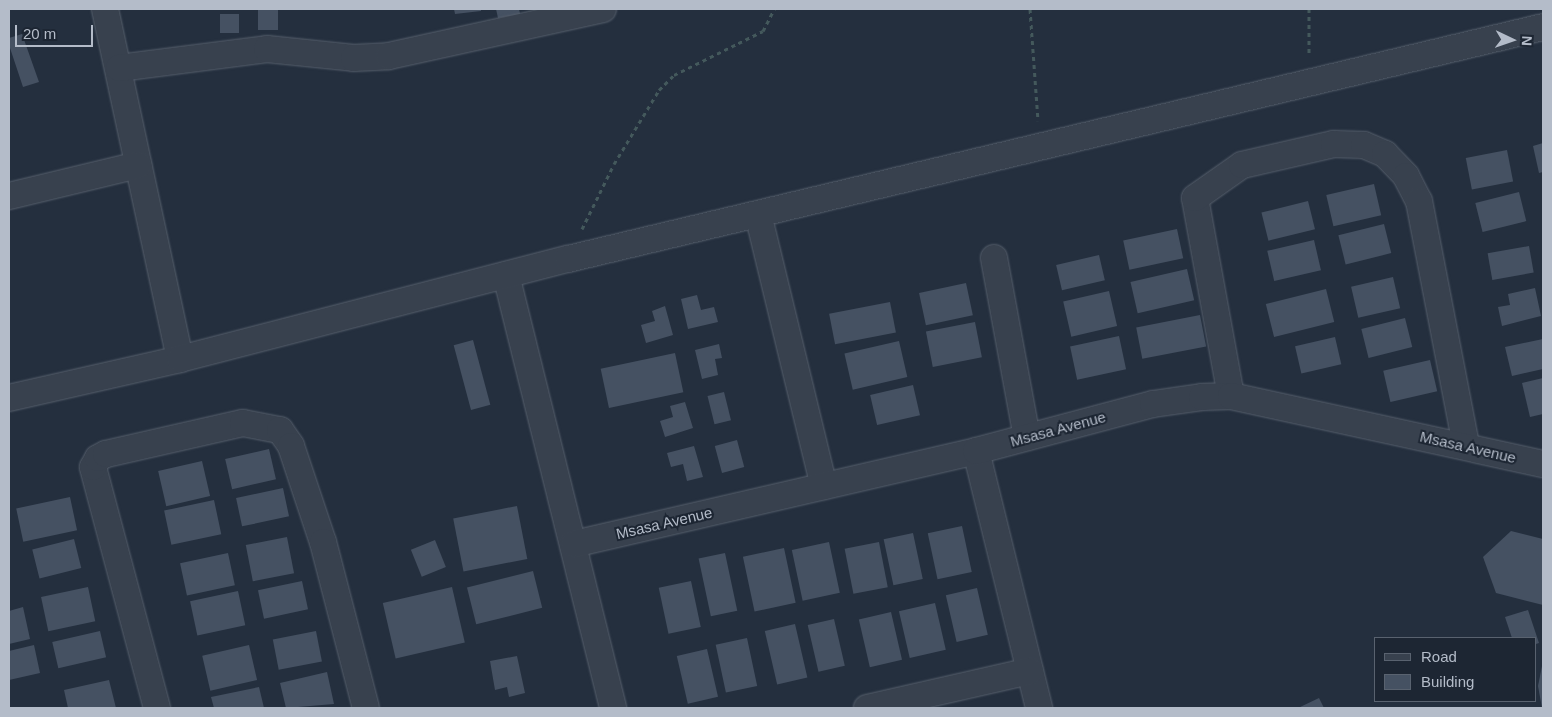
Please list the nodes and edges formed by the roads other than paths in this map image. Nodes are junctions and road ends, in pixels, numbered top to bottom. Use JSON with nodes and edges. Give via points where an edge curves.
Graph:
{"nodes":[{"id":1,"x":105,"y":9,"type":"edge"},
{"id":2,"x":603,"y":9,"type":"edge"},
{"id":3,"x":1543,"y":27,"type":"edge"},
{"id":4,"x":119,"y":68,"type":"junction"},
{"id":5,"x":138,"y":165,"type":"junction"},
{"id":6,"x":9,"y":196,"type":"edge"},
{"id":7,"x":758,"y":214,"type":"junction"},
{"id":8,"x":994,"y":258,"type":"dead end"},
{"id":9,"x":506,"y":275,"type":"junction"},
{"id":10,"x":180,"y":359,"type":"junction"},
{"id":11,"x":1231,"y":396,"type":"junction"},
{"id":12,"x":9,"y":398,"type":"edge"},
{"id":13,"x":1027,"y":437,"type":"junction"},
{"id":14,"x":1466,"y":446,"type":"junction"},
{"id":15,"x":976,"y":451,"type":"junction"},
{"id":16,"x":1543,"y":464,"type":"edge"},
{"id":17,"x":824,"y":486,"type":"junction"},
{"id":18,"x":574,"y":544,"type":"junction"},
{"id":19,"x":1030,"y":671,"type":"junction"},
{"id":20,"x":157,"y":708,"type":"edge"},
{"id":21,"x":366,"y":708,"type":"edge"},
{"id":22,"x":613,"y":708,"type":"edge"},
{"id":23,"x":867,"y":708,"type":"edge"},
{"id":24,"x":1039,"y":708,"type":"edge"}],
"edges":[{"from":1,"to":4,"type":"street"},
{"from":2,"to":4,"type":"street","via":[[389,56],[354,58],[267,49]]},
{"from":3,"to":7,"type":"street"},
{"from":4,"to":5,"type":"street"},
{"from":5,"to":6,"type":"street"},
{"from":5,"to":10,"type":"street"},
{"from":7,"to":9,"type":"street"},
{"from":7,"to":17,"type":"street"},
{"from":8,"to":13,"type":"street"},
{"from":9,"to":10,"type":"street"},
{"from":9,"to":18,"type":"street"},
{"from":10,"to":12,"type":"street"},
{"from":11,"to":13,"type":"street","name":"Msasa Avenue","via":[[1153,404]]},
{"from":11,"to":14,"type":"street","name":"Msasa Avenue"},
{"from":11,"to":14,"type":"street","via":[[1195,198],[1242,165],[1334,144],[1364,145],[1386,154],[1406,176],[1419,201]]},
{"from":13,"to":15,"type":"street","name":"Msasa Avenue"},
{"from":14,"to":16,"type":"street","name":"Msasa Avenue"},
{"from":15,"to":17,"type":"street","name":"Msasa Avenue"},
{"from":15,"to":19,"type":"street"},
{"from":17,"to":18,"type":"street","name":"Msasa Avenue"},
{"from":18,"to":22,"type":"street"},
{"from":19,"to":23,"type":"street"},
{"from":19,"to":24,"type":"street"},
{"from":20,"to":21,"type":"street","via":[[93,467],[98,458],[106,454],[244,423],[280,430],[291,446],[323,542]]}]}
